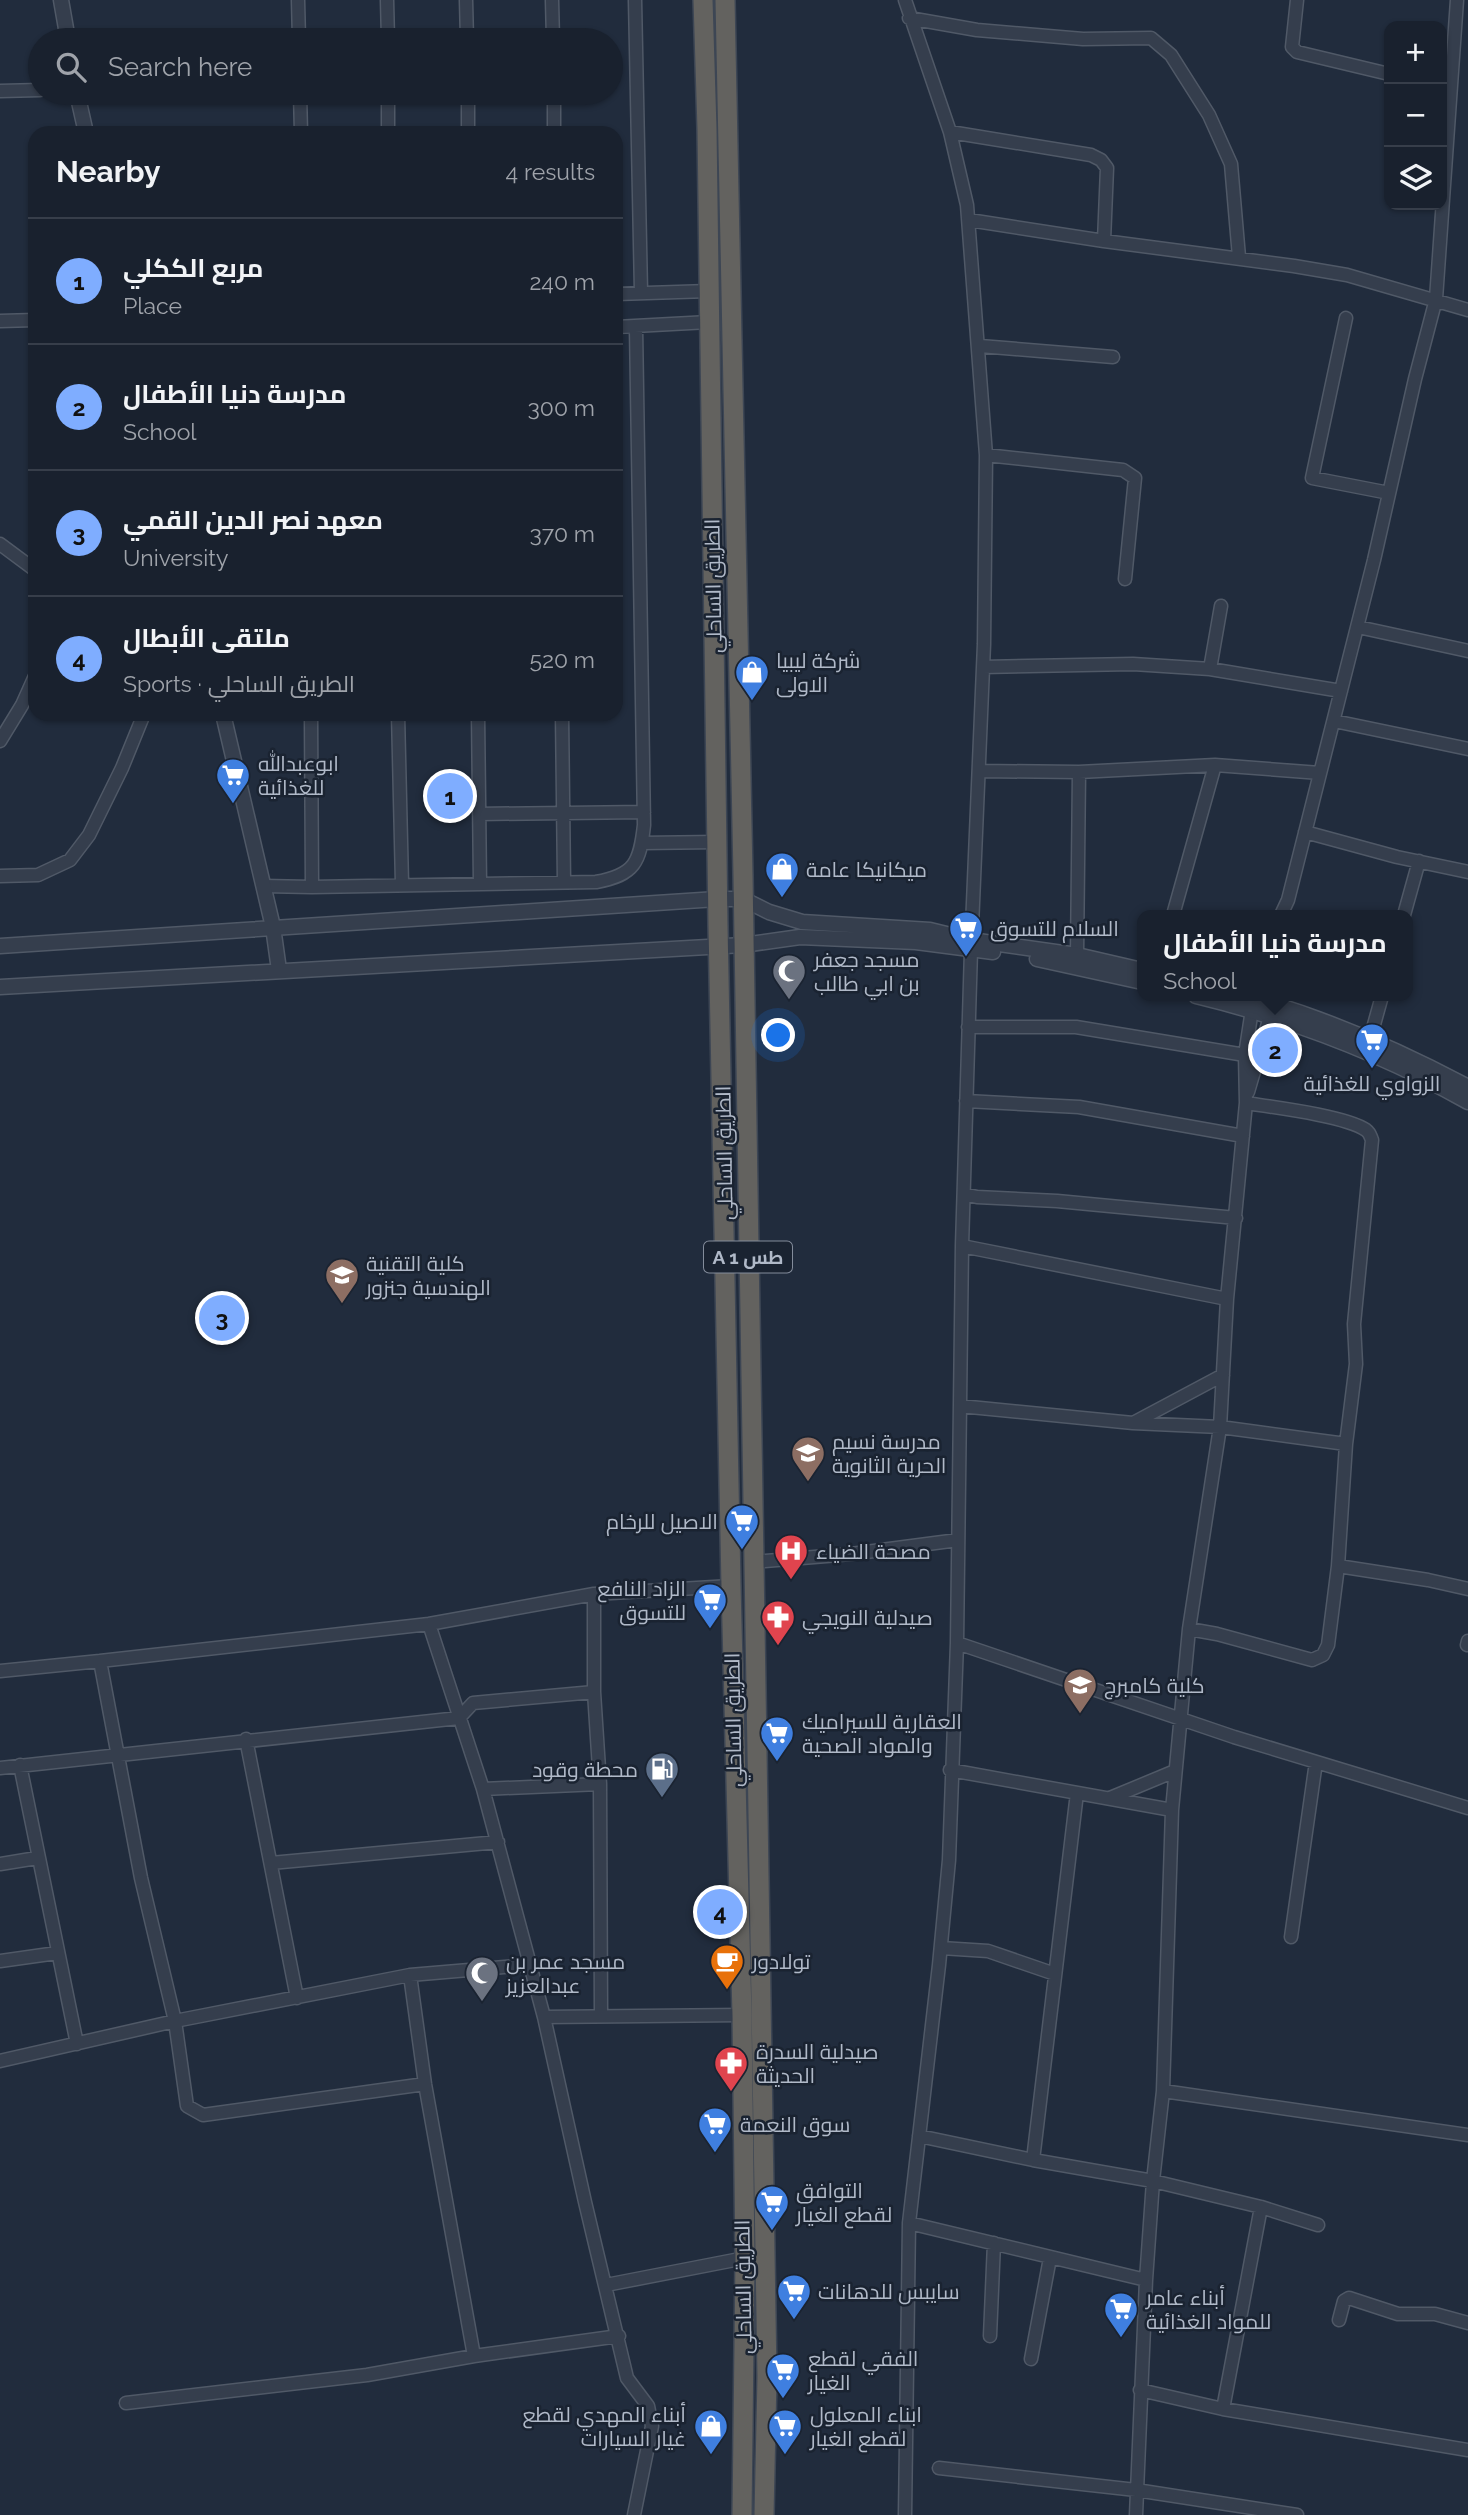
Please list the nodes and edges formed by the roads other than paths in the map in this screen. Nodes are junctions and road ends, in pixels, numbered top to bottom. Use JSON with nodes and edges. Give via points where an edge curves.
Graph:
{"nodes":[{"id":1,"x":61,"y":0,"type":"edge"},
{"id":2,"x":298,"y":0,"type":"edge"},
{"id":3,"x":387,"y":0,"type":"edge"},
{"id":4,"x":466,"y":0,"type":"edge"},
{"id":5,"x":552,"y":0,"type":"edge"},
{"id":6,"x":635,"y":0,"type":"edge"},
{"id":7,"x":703,"y":0,"type":"edge"},
{"id":8,"x":725,"y":0,"type":"edge"},
{"id":9,"x":905,"y":0,"type":"edge"},
{"id":10,"x":1297,"y":0,"type":"edge"},
{"id":11,"x":1457,"y":0,"type":"edge"},
{"id":12,"x":909,"y":18,"type":"junction"},
{"id":13,"x":66,"y":28,"type":"edge"},
{"id":14,"x":299,"y":28,"type":"edge"},
{"id":15,"x":388,"y":28,"type":"edge"},
{"id":16,"x":467,"y":28,"type":"edge"},
{"id":17,"x":553,"y":28,"type":"edge"},
{"id":18,"x":1384,"y":73,"type":"edge"},
{"id":19,"x":1446,"y":84,"type":"edge"},
{"id":20,"x":28,"y":90,"type":"edge"},
{"id":21,"x":0,"y":91,"type":"edge"},
{"id":22,"x":80,"y":105,"type":"edge"},
{"id":23,"x":300,"y":105,"type":"edge"},
{"id":24,"x":388,"y":105,"type":"edge"},
{"id":25,"x":468,"y":105,"type":"edge"},
{"id":26,"x":554,"y":105,"type":"edge"},
{"id":27,"x":84,"y":126,"type":"edge"},
{"id":28,"x":301,"y":126,"type":"edge"},
{"id":29,"x":388,"y":126,"type":"edge"},
{"id":30,"x":468,"y":126,"type":"edge"},
{"id":31,"x":554,"y":126,"type":"edge"},
{"id":32,"x":950,"y":132,"type":"junction"},
{"id":33,"x":1443,"y":147,"type":"edge"},
{"id":34,"x":969,"y":220,"type":"junction"},
{"id":35,"x":1104,"y":241,"type":"junction"},
{"id":36,"x":1239,"y":257,"type":"junction"},
{"id":37,"x":709,"y":291,"type":"junction"},
{"id":38,"x":641,"y":292,"type":"junction"},
{"id":39,"x":623,"y":293,"type":"edge"},
{"id":40,"x":1436,"y":299,"type":"junction"},
{"id":41,"x":1468,"y":310,"type":"edge"},
{"id":42,"x":1346,"y":318,"type":"dead end"},
{"id":43,"x":28,"y":320,"type":"edge"},
{"id":44,"x":0,"y":321,"type":"edge"},
{"id":45,"x":709,"y":322,"type":"junction"},
{"id":46,"x":623,"y":327,"type":"edge"},
{"id":47,"x":636,"y":327,"type":"junction"},
{"id":48,"x":979,"y":346,"type":"junction"},
{"id":49,"x":1113,"y":357,"type":"dead end"},
{"id":50,"x":986,"y":455,"type":"junction"},
{"id":51,"x":1389,"y":493,"type":"junction"},
{"id":52,"x":0,"y":544,"type":"edge"},
{"id":53,"x":28,"y":565,"type":"edge"},
{"id":54,"x":1125,"y":579,"type":"dead end"},
{"id":55,"x":1221,"y":606,"type":"dead end"},
{"id":56,"x":1357,"y":627,"type":"junction"},
{"id":57,"x":1468,"y":651,"type":"edge"},
{"id":58,"x":983,"y":667,"type":"junction"},
{"id":59,"x":1210,"y":669,"type":"junction"},
{"id":60,"x":1341,"y":691,"type":"junction"},
{"id":61,"x":28,"y":692,"type":"edge"},
{"id":62,"x":141,"y":721,"type":"edge"},
{"id":63,"x":225,"y":721,"type":"edge"},
{"id":64,"x":311,"y":721,"type":"edge"},
{"id":65,"x":398,"y":721,"type":"edge"},
{"id":66,"x":478,"y":721,"type":"edge"},
{"id":67,"x":562,"y":721,"type":"edge"},
{"id":68,"x":1334,"y":721,"type":"junction"},
{"id":69,"x":0,"y":741,"type":"edge"},
{"id":70,"x":1468,"y":749,"type":"edge"},
{"id":71,"x":1215,"y":765,"type":"junction"},
{"id":72,"x":979,"y":771,"type":"junction"},
{"id":73,"x":1079,"y":772,"type":"junction"},
{"id":74,"x":1320,"y":773,"type":"junction"},
{"id":75,"x":562,"y":812,"type":"junction"},
{"id":76,"x":644,"y":812,"type":"junction"},
{"id":77,"x":479,"y":814,"type":"junction"},
{"id":78,"x":1305,"y":832,"type":"junction"},
{"id":79,"x":717,"y":842,"type":"junction"},
{"id":80,"x":642,"y":844,"type":"junction"},
{"id":81,"x":1419,"y":861,"type":"junction"},
{"id":82,"x":1468,"y":872,"type":"edge"},
{"id":83,"x":0,"y":876,"type":"edge"},
{"id":84,"x":564,"y":882,"type":"junction"},
{"id":85,"x":402,"y":884,"type":"junction"},
{"id":86,"x":480,"y":884,"type":"junction"},
{"id":87,"x":262,"y":886,"type":"junction"},
{"id":88,"x":312,"y":887,"type":"junction"},
{"id":89,"x":718,"y":899,"type":"junction"},
{"id":90,"x":743,"y":899,"type":"junction"},
{"id":91,"x":1288,"y":900,"type":"junction"},
{"id":92,"x":1174,"y":910,"type":"edge"},
{"id":93,"x":1283,"y":910,"type":"edge"},
{"id":94,"x":1287,"y":910,"type":"edge"},
{"id":95,"x":1405,"y":910,"type":"edge"},
{"id":96,"x":273,"y":927,"type":"junction"},
{"id":97,"x":743,"y":945,"type":"junction"},
{"id":98,"x":971,"y":945,"type":"junction"},
{"id":99,"x":0,"y":946,"type":"edge"},
{"id":100,"x":718,"y":946,"type":"junction"},
{"id":101,"x":1077,"y":955,"type":"junction"},
{"id":102,"x":1137,"y":969,"type":"edge"},
{"id":103,"x":278,"y":970,"type":"junction"},
{"id":104,"x":1137,"y":981,"type":"edge"},
{"id":105,"x":0,"y":987,"type":"edge"},
{"id":106,"x":1251,"y":1001,"type":"edge"},
{"id":107,"x":1255,"y":1001,"type":"edge"},
{"id":108,"x":1381,"y":1001,"type":"edge"},
{"id":109,"x":1273,"y":1006,"type":"edge"},
{"id":110,"x":968,"y":1027,"type":"junction"},
{"id":111,"x":1370,"y":1040,"type":"junction"},
{"id":112,"x":1244,"y":1055,"type":"junction"},
{"id":113,"x":1468,"y":1085,"type":"edge"},
{"id":114,"x":966,"y":1101,"type":"junction"},
{"id":115,"x":1246,"y":1101,"type":"junction"},
{"id":116,"x":1468,"y":1102,"type":"edge"},
{"id":117,"x":1243,"y":1136,"type":"junction"},
{"id":118,"x":964,"y":1194,"type":"junction"},
{"id":119,"x":1236,"y":1218,"type":"junction"},
{"id":120,"x":962,"y":1246,"type":"junction"},
{"id":121,"x":1227,"y":1299,"type":"junction"},
{"id":122,"x":1223,"y":1375,"type":"junction"},
{"id":123,"x":960,"y":1406,"type":"junction"},
{"id":124,"x":1133,"y":1423,"type":"junction"},
{"id":125,"x":1220,"y":1427,"type":"junction"},
{"id":126,"x":1346,"y":1444,"type":"junction"},
{"id":127,"x":958,"y":1540,"type":"junction"},
{"id":128,"x":754,"y":1562,"type":"junction"},
{"id":129,"x":1338,"y":1566,"type":"junction"},
{"id":130,"x":731,"y":1586,"type":"junction"},
{"id":131,"x":1468,"y":1589,"type":"edge"},
{"id":132,"x":594,"y":1594,"type":"junction"},
{"id":133,"x":429,"y":1624,"type":"junction"},
{"id":134,"x":1189,"y":1629,"type":"junction"},
{"id":135,"x":957,"y":1643,"type":"junction"},
{"id":136,"x":100,"y":1661,"type":"junction"},
{"id":137,"x":0,"y":1671,"type":"edge"},
{"id":138,"x":594,"y":1692,"type":"junction"},
{"id":139,"x":459,"y":1717,"type":"junction"},
{"id":140,"x":1179,"y":1718,"type":"junction"},
{"id":141,"x":246,"y":1739,"type":"junction"},
{"id":142,"x":116,"y":1753,"type":"junction"},
{"id":143,"x":1317,"y":1762,"type":"junction"},
{"id":144,"x":20,"y":1765,"type":"junction"},
{"id":145,"x":0,"y":1768,"type":"edge"},
{"id":146,"x":950,"y":1770,"type":"junction"},
{"id":147,"x":1175,"y":1771,"type":"junction"},
{"id":148,"x":600,"y":1784,"type":"junction"},
{"id":149,"x":482,"y":1788,"type":"junction"},
{"id":150,"x":1077,"y":1793,"type":"junction"},
{"id":151,"x":1110,"y":1798,"type":"junction"},
{"id":152,"x":1468,"y":1808,"type":"edge"},
{"id":153,"x":1172,"y":1810,"type":"junction"},
{"id":154,"x":498,"y":1842,"type":"junction"},
{"id":155,"x":37,"y":1858,"type":"junction"},
{"id":156,"x":271,"y":1863,"type":"junction"},
{"id":157,"x":0,"y":1864,"type":"edge"},
{"id":158,"x":1291,"y":1937,"type":"dead end"},
{"id":159,"x":941,"y":1948,"type":"junction"},
{"id":160,"x":57,"y":1953,"type":"junction"},
{"id":161,"x":0,"y":1961,"type":"edge"},
{"id":162,"x":529,"y":1965,"type":"junction"},
{"id":163,"x":1055,"y":1974,"type":"junction"},
{"id":164,"x":410,"y":1975,"type":"junction"},
{"id":165,"x":297,"y":1998,"type":"junction"},
{"id":166,"x":743,"y":2015,"type":"junction"},
{"id":167,"x":601,"y":2016,"type":"junction"},
{"id":168,"x":544,"y":2017,"type":"junction"},
{"id":169,"x":175,"y":2021,"type":"junction"},
{"id":170,"x":77,"y":2044,"type":"junction"},
{"id":171,"x":0,"y":2061,"type":"edge"},
{"id":172,"x":425,"y":2084,"type":"junction"},
{"id":173,"x":1163,"y":2091,"type":"junction"},
{"id":174,"x":1468,"y":2135,"type":"edge"},
{"id":175,"x":919,"y":2136,"type":"junction"},
{"id":176,"x":1033,"y":2160,"type":"junction"},
{"id":177,"x":1153,"y":2181,"type":"junction"},
{"id":178,"x":1261,"y":2207,"type":"junction"},
{"id":179,"x":909,"y":2223,"type":"junction"},
{"id":180,"x":1318,"y":2225,"type":"dead end"},
{"id":181,"x":994,"y":2243,"type":"junction"},
{"id":182,"x":745,"y":2258,"type":"junction"},
{"id":183,"x":1050,"y":2258,"type":"junction"},
{"id":184,"x":1146,"y":2280,"type":"junction"},
{"id":185,"x":606,"y":2285,"type":"junction"},
{"id":186,"x":1339,"y":2319,"type":"dead end"},
{"id":187,"x":1468,"y":2323,"type":"edge"},
{"id":188,"x":619,"y":2336,"type":"junction"},
{"id":189,"x":990,"y":2336,"type":"dead end"},
{"id":190,"x":474,"y":2356,"type":"junction"},
{"id":191,"x":1031,"y":2359,"type":"dead end"},
{"id":192,"x":1140,"y":2390,"type":"junction"},
{"id":193,"x":126,"y":2403,"type":"dead end"},
{"id":194,"x":1223,"y":2409,"type":"junction"},
{"id":195,"x":1468,"y":2450,"type":"edge"},
{"id":196,"x":939,"y":2468,"type":"dead end"},
{"id":197,"x":1136,"y":2490,"type":"junction"},
{"id":198,"x":634,"y":2515,"type":"edge"},
{"id":199,"x":743,"y":2515,"type":"edge"},
{"id":200,"x":764,"y":2515,"type":"edge"},
{"id":201,"x":905,"y":2515,"type":"edge"},
{"id":202,"x":1136,"y":2515,"type":"edge"},
{"id":203,"x":1297,"y":2515,"type":"edge"}],
"edges":[{"from":1,"to":13,"type":"street"},
{"from":2,"to":14,"type":"street"},
{"from":3,"to":15,"type":"street"},
{"from":4,"to":16,"type":"street"},
{"from":5,"to":17,"type":"street"},
{"from":6,"to":38,"type":"street"},
{"from":7,"to":37,"type":"highway","name":"الطريق الساحلي","number":"A 1 طس"},
{"from":8,"to":90,"type":"highway","name":"الطريق الساحلي","number":"A 1 طس"},
{"from":9,"to":12,"type":"street"},
{"from":10,"to":18,"type":"street","via":[[1292,47],[1297,52]]},
{"from":11,"to":19,"type":"street"},
{"from":12,"to":32,"type":"street"},
{"from":12,"to":36,"type":"street","via":[[977,30],[1151,38],[1171,55],[1203,105],[1231,164]]},
{"from":20,"to":21,"type":"street"},
{"from":22,"to":27,"type":"street"},
{"from":23,"to":28,"type":"street"},
{"from":24,"to":29,"type":"street"},
{"from":25,"to":30,"type":"street"},
{"from":26,"to":31,"type":"street"},
{"from":32,"to":34,"type":"street"},
{"from":32,"to":35,"type":"street","via":[[1101,160],[1107,167]]},
{"from":33,"to":40,"type":"street"},
{"from":34,"to":35,"type":"street"},
{"from":34,"to":48,"type":"street"},
{"from":35,"to":36,"type":"street"},
{"from":36,"to":40,"type":"street","via":[[1347,275]]},
{"from":37,"to":38,"type":"street"},
{"from":37,"to":45,"type":"highway","name":"الطريق الساحلي","number":"A 1 طس"},
{"from":38,"to":39,"type":"street"},
{"from":40,"to":41,"type":"street"},
{"from":40,"to":51,"type":"street"},
{"from":42,"to":51,"type":"street","via":[[1312,478]]},
{"from":43,"to":44,"type":"street"},
{"from":45,"to":47,"type":"street"},
{"from":45,"to":79,"type":"highway","name":"الطريق الساحلي","number":"A 1 طس"},
{"from":46,"to":47,"type":"street"},
{"from":47,"to":76,"type":"street"},
{"from":48,"to":49,"type":"street"},
{"from":48,"to":50,"type":"street"},
{"from":50,"to":54,"type":"street","via":[[1123,470],[1135,478]]},
{"from":50,"to":58,"type":"street"},
{"from":51,"to":56,"type":"street"},
{"from":52,"to":53,"type":"street"},
{"from":55,"to":59,"type":"street"},
{"from":56,"to":57,"type":"street"},
{"from":56,"to":60,"type":"street"},
{"from":58,"to":59,"type":"street","via":[[1133,664]]},
{"from":58,"to":72,"type":"street"},
{"from":59,"to":60,"type":"street"},
{"from":60,"to":68,"type":"street"},
{"from":61,"to":69,"type":"street"},
{"from":62,"to":83,"type":"street","via":[[89,835],[70,860],[38,875]]},
{"from":63,"to":87,"type":"street"},
{"from":64,"to":88,"type":"street"},
{"from":65,"to":85,"type":"street"},
{"from":66,"to":77,"type":"street"},
{"from":67,"to":75,"type":"street"},
{"from":68,"to":70,"type":"street"},
{"from":68,"to":74,"type":"street"},
{"from":71,"to":73,"type":"street"},
{"from":71,"to":74,"type":"street"},
{"from":71,"to":92,"type":"street"},
{"from":72,"to":73,"type":"street"},
{"from":72,"to":98,"type":"street"},
{"from":73,"to":101,"type":"street"},
{"from":74,"to":78,"type":"street"},
{"from":75,"to":76,"type":"street"},
{"from":75,"to":77,"type":"street"},
{"from":75,"to":84,"type":"street"},
{"from":76,"to":80,"type":"street"},
{"from":77,"to":86,"type":"street"},
{"from":78,"to":81,"type":"street"},
{"from":78,"to":91,"type":"street"},
{"from":79,"to":80,"type":"street"},
{"from":79,"to":89,"type":"highway","name":"الطريق الساحلي","number":"A 1 طس"},
{"from":80,"to":84,"type":"street","via":[[641,853],[626,872],[596,882]]},
{"from":81,"to":82,"type":"street"},
{"from":81,"to":95,"type":"street"},
{"from":84,"to":86,"type":"street"},
{"from":85,"to":86,"type":"street"},
{"from":85,"to":88,"type":"street"},
{"from":87,"to":88,"type":"street"},
{"from":87,"to":96,"type":"street"},
{"from":89,"to":90,"type":"street"},
{"from":89,"to":96,"type":"street"},
{"from":89,"to":100,"type":"highway","name":"الطريق الساحلي","number":"A 1 طس"},
{"from":90,"to":97,"type":"highway","name":"الطريق الساحلي","number":"A 1 طس"},
{"from":90,"to":98,"type":"street","via":[[802,922],[930,930]]},
{"from":91,"to":93,"type":"street"},
{"from":91,"to":94,"type":"street"},
{"from":96,"to":99,"type":"street"},
{"from":96,"to":103,"type":"street"},
{"from":97,"to":98,"type":"street","via":[[800,937]]},
{"from":97,"to":100,"type":"street"},
{"from":97,"to":128,"type":"highway","name":"الطريق الساحلي","number":"A 1 طس"},
{"from":98,"to":101,"type":"street"},
{"from":98,"to":104,"type":"street"},
{"from":98,"to":110,"type":"street"},
{"from":100,"to":103,"type":"street"},
{"from":100,"to":130,"type":"highway","name":"الطريق الساحلي","number":"A 1 طس"},
{"from":101,"to":102,"type":"street"},
{"from":103,"to":105,"type":"street"},
{"from":106,"to":112,"type":"street"},
{"from":107,"to":109,"type":"street"},
{"from":108,"to":111,"type":"street"},
{"from":109,"to":111,"type":"street"},
{"from":109,"to":115,"type":"street"},
{"from":109,"to":116,"type":"street"},
{"from":110,"to":112,"type":"street","via":[[1076,1027]]},
{"from":110,"to":114,"type":"street"},
{"from":111,"to":113,"type":"street"},
{"from":112,"to":115,"type":"street"},
{"from":114,"to":117,"type":"street","via":[[1079,1107]]},
{"from":114,"to":118,"type":"street"},
{"from":115,"to":117,"type":"street"},
{"from":115,"to":126,"type":"street","via":[[1347,1123],[1365,1130],[1372,1140]]},
{"from":117,"to":119,"type":"street"},
{"from":118,"to":119,"type":"street"},
{"from":118,"to":120,"type":"street"},
{"from":119,"to":121,"type":"street"},
{"from":120,"to":121,"type":"street"},
{"from":120,"to":123,"type":"street"},
{"from":121,"to":122,"type":"street"},
{"from":122,"to":124,"type":"street"},
{"from":122,"to":125,"type":"street"},
{"from":123,"to":124,"type":"street"},
{"from":123,"to":127,"type":"street"},
{"from":124,"to":125,"type":"street"},
{"from":125,"to":126,"type":"street"},
{"from":125,"to":134,"type":"street"},
{"from":126,"to":129,"type":"street"},
{"from":127,"to":128,"type":"street"},
{"from":127,"to":135,"type":"street"},
{"from":128,"to":200,"type":"highway","name":"الطريق الساحلي","number":"A 1 طس","via":[[767,2377]]},
{"from":129,"to":131,"type":"street"},
{"from":129,"to":134,"type":"street","via":[[1328,1645],[1317,1659]]},
{"from":130,"to":132,"type":"street"},
{"from":130,"to":166,"type":"highway","name":"الطريق الساحلي","number":"A 1 طس"},
{"from":132,"to":133,"type":"street"},
{"from":132,"to":138,"type":"street"},
{"from":133,"to":136,"type":"street"},
{"from":133,"to":139,"type":"street"},
{"from":134,"to":140,"type":"street"},
{"from":135,"to":140,"type":"street"},
{"from":135,"to":146,"type":"street"},
{"from":136,"to":137,"type":"street"},
{"from":136,"to":142,"type":"street"},
{"from":138,"to":139,"type":"street","via":[[473,1703]]},
{"from":138,"to":148,"type":"street"},
{"from":139,"to":141,"type":"street"},
{"from":139,"to":149,"type":"street"},
{"from":140,"to":143,"type":"street"},
{"from":140,"to":147,"type":"street"},
{"from":141,"to":142,"type":"street"},
{"from":141,"to":156,"type":"street"},
{"from":142,"to":144,"type":"street"},
{"from":142,"to":169,"type":"street"},
{"from":143,"to":152,"type":"street"},
{"from":143,"to":158,"type":"street"},
{"from":144,"to":145,"type":"street"},
{"from":144,"to":155,"type":"street"},
{"from":146,"to":150,"type":"street"},
{"from":146,"to":159,"type":"street","via":[[949,1860]]},
{"from":147,"to":151,"type":"street"},
{"from":147,"to":153,"type":"street"},
{"from":148,"to":149,"type":"street"},
{"from":148,"to":167,"type":"street"},
{"from":149,"to":154,"type":"street"},
{"from":150,"to":151,"type":"street"},
{"from":150,"to":163,"type":"street"},
{"from":151,"to":153,"type":"street"},
{"from":153,"to":173,"type":"street"},
{"from":154,"to":156,"type":"street"},
{"from":154,"to":162,"type":"street"},
{"from":155,"to":157,"type":"street"},
{"from":155,"to":160,"type":"street"},
{"from":156,"to":165,"type":"street"},
{"from":159,"to":163,"type":"street","via":[[988,1951]]},
{"from":159,"to":175,"type":"street"},
{"from":160,"to":161,"type":"street"},
{"from":160,"to":170,"type":"street"},
{"from":162,"to":164,"type":"street"},
{"from":162,"to":168,"type":"street"},
{"from":163,"to":176,"type":"street"},
{"from":164,"to":165,"type":"street"},
{"from":164,"to":172,"type":"street"},
{"from":165,"to":169,"type":"street"},
{"from":166,"to":167,"type":"street"},
{"from":166,"to":182,"type":"highway","name":"الطريق الساحلي","number":"A 1 طس"},
{"from":167,"to":168,"type":"street"},
{"from":168,"to":185,"type":"street"},
{"from":169,"to":170,"type":"street"},
{"from":169,"to":172,"type":"street","via":[[187,2106],[203,2115]]},
{"from":170,"to":171,"type":"street"},
{"from":172,"to":190,"type":"street"},
{"from":173,"to":174,"type":"street"},
{"from":173,"to":177,"type":"street"},
{"from":175,"to":176,"type":"street"},
{"from":175,"to":179,"type":"street"},
{"from":176,"to":177,"type":"street"},
{"from":177,"to":178,"type":"street"},
{"from":177,"to":184,"type":"street"},
{"from":178,"to":180,"type":"street"},
{"from":178,"to":194,"type":"street"},
{"from":179,"to":181,"type":"street"},
{"from":179,"to":201,"type":"street"},
{"from":181,"to":183,"type":"street"},
{"from":181,"to":189,"type":"street"},
{"from":182,"to":185,"type":"street"},
{"from":182,"to":199,"type":"highway","name":"الطريق الساحلي","number":"A 1 طس"},
{"from":183,"to":184,"type":"street"},
{"from":183,"to":191,"type":"street"},
{"from":184,"to":192,"type":"street"},
{"from":185,"to":188,"type":"street"},
{"from":186,"to":187,"type":"street","via":[[1343,2301],[1349,2298],[1398,2314],[1435,2314]]},
{"from":188,"to":190,"type":"street"},
{"from":188,"to":198,"type":"street","via":[[627,2378],[652,2415]]},
{"from":190,"to":193,"type":"street","via":[[368,2375]]},
{"from":192,"to":194,"type":"street"},
{"from":192,"to":197,"type":"street"},
{"from":194,"to":195,"type":"street"},
{"from":196,"to":197,"type":"street"},
{"from":197,"to":202,"type":"street"},
{"from":197,"to":203,"type":"street"}]}
